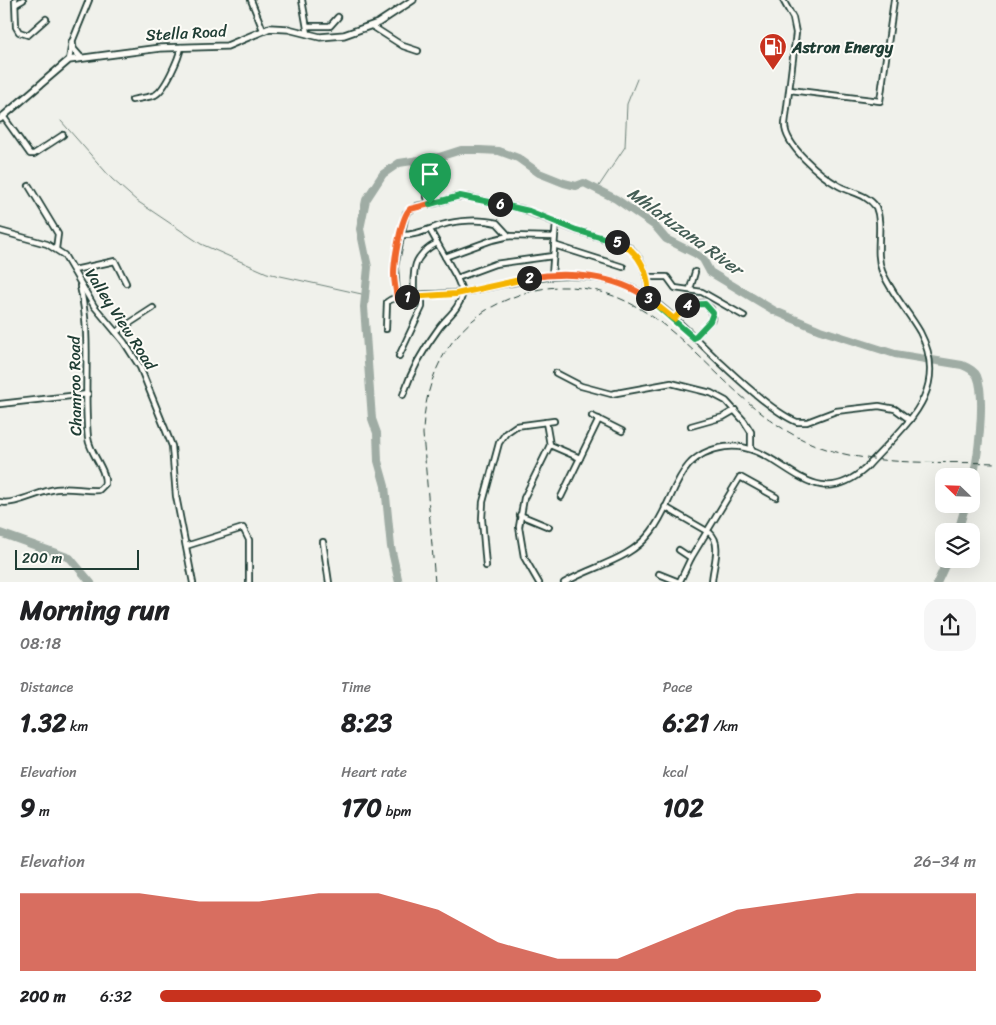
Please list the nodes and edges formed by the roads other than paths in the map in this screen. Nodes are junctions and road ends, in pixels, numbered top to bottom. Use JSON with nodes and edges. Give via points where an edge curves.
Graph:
{"nodes":[{"id":1,"x":23,"y":0,"type":"edge"},
{"id":2,"x":89,"y":0,"type":"edge"},
{"id":3,"x":251,"y":0,"type":"edge"},
{"id":4,"x":302,"y":0,"type":"edge"},
{"id":5,"x":413,"y":0,"type":"edge"},
{"id":6,"x":791,"y":0,"type":"edge"},
{"id":7,"x":894,"y":0,"type":"edge"},
{"id":8,"x":16,"y":2,"type":"edge"},
{"id":9,"x":784,"y":2,"type":"edge"},
{"id":10,"x":338,"y":17,"type":"dead end"},
{"id":11,"x":46,"y":19,"type":"dead end"},
{"id":12,"x":307,"y":26,"type":"junction"},
{"id":13,"x":372,"y":26,"type":"junction"},
{"id":14,"x":263,"y":30,"type":"junction"},
{"id":15,"x":308,"y":34,"type":"junction"},
{"id":16,"x":72,"y":42,"type":"junction"},
{"id":17,"x":181,"y":47,"type":"junction"},
{"id":18,"x":418,"y":51,"type":"dead end"},
{"id":19,"x":80,"y":58,"type":"junction"},
{"id":20,"x":68,"y":60,"type":"junction"},
{"id":21,"x":790,"y":90,"type":"junction"},
{"id":22,"x":132,"y":100,"type":"dead end"},
{"id":23,"x":2,"y":117,"type":"edge"},
{"id":24,"x":63,"y":135,"type":"dead end"},
{"id":25,"x":29,"y":186,"type":"dead end"},
{"id":26,"x":425,"y":190,"type":"dead end"},
{"id":27,"x":430,"y":204,"type":"junction"},
{"id":28,"x":556,"y":222,"type":"junction"},
{"id":29,"x":430,"y":230,"type":"junction"},
{"id":30,"x":0,"y":231,"type":"edge"},
{"id":31,"x":401,"y":236,"type":"junction"},
{"id":32,"x":509,"y":236,"type":"junction"},
{"id":33,"x":554,"y":237,"type":"junction"},
{"id":34,"x":437,"y":242,"type":"junction"},
{"id":35,"x":554,"y":245,"type":"junction"},
{"id":36,"x":56,"y":248,"type":"junction"},
{"id":37,"x":553,"y":256,"type":"junction"},
{"id":38,"x":445,"y":258,"type":"junction"},
{"id":39,"x":623,"y":267,"type":"dead end"},
{"id":40,"x":74,"y":270,"type":"junction"},
{"id":41,"x":695,"y":272,"type":"dead end"},
{"id":42,"x":552,"y":275,"type":"junction"},
{"id":43,"x":457,"y":278,"type":"junction"},
{"id":44,"x":648,"y":278,"type":"junction"},
{"id":45,"x":80,"y":282,"type":"junction"},
{"id":46,"x":126,"y":283,"type":"dead end"},
{"id":47,"x":690,"y":289,"type":"junction"},
{"id":48,"x":463,"y":293,"type":"junction"},
{"id":49,"x":414,"y":296,"type":"junction"},
{"id":50,"x":422,"y":296,"type":"junction"},
{"id":51,"x":397,"y":298,"type":"junction"},
{"id":52,"x":648,"y":298,"type":"junction"},
{"id":53,"x":153,"y":308,"type":"dead end"},
{"id":54,"x":744,"y":316,"type":"dead end"},
{"id":55,"x":674,"y":319,"type":"junction"},
{"id":56,"x":386,"y":329,"type":"dead end"},
{"id":57,"x":116,"y":332,"type":"junction"},
{"id":58,"x":694,"y":338,"type":"junction"},
{"id":59,"x":399,"y":356,"type":"dead end"},
{"id":60,"x":556,"y":373,"type":"dead end"},
{"id":61,"x":88,"y":394,"type":"junction"},
{"id":62,"x":403,"y":395,"type":"dead end"},
{"id":63,"x":0,"y":404,"type":"edge"},
{"id":64,"x":735,"y":410,"type":"junction"},
{"id":65,"x":592,"y":416,"type":"dead end"},
{"id":66,"x":599,"y":419,"type":"junction"},
{"id":67,"x":910,"y":420,"type":"junction"},
{"id":68,"x":554,"y":421,"type":"dead end"},
{"id":69,"x":546,"y":422,"type":"junction"},
{"id":70,"x":692,"y":426,"type":"dead end"},
{"id":71,"x":622,"y":431,"type":"dead end"},
{"id":72,"x":550,"y":445,"type":"junction"},
{"id":73,"x":751,"y":448,"type":"junction"},
{"id":74,"x":580,"y":458,"type":"junction"},
{"id":75,"x":561,"y":497,"type":"dead end"},
{"id":76,"x":776,"y":497,"type":"dead end"},
{"id":77,"x":0,"y":502,"type":"edge"},
{"id":78,"x":665,"y":508,"type":"junction"},
{"id":79,"x":520,"y":515,"type":"junction"},
{"id":80,"x":549,"y":527,"type":"dead end"},
{"id":81,"x":708,"y":531,"type":"junction"},
{"id":82,"x":323,"y":542,"type":"dead end"},
{"id":83,"x":186,"y":546,"type":"junction"},
{"id":84,"x":679,"y":550,"type":"dead end"},
{"id":85,"x":691,"y":558,"type":"junction"},
{"id":86,"x":486,"y":566,"type":"dead end"},
{"id":87,"x":659,"y":574,"type":"dead end"},
{"id":88,"x":712,"y":580,"type":"edge"},
{"id":89,"x":193,"y":582,"type":"edge"},
{"id":90,"x":249,"y":582,"type":"edge"},
{"id":91,"x":329,"y":582,"type":"edge"},
{"id":92,"x":539,"y":582,"type":"edge"},
{"id":93,"x":564,"y":582,"type":"edge"},
{"id":94,"x":679,"y":582,"type":"edge"}],
"edges":[{"from":1,"to":8,"type":"street"},
{"from":2,"to":16,"type":"street"},
{"from":3,"to":14,"type":"street"},
{"from":4,"to":12,"type":"street"},
{"from":5,"to":13,"type":"main road","name":"Stella Road"},
{"from":6,"to":9,"type":"street"},
{"from":7,"to":21,"type":"street","via":[[880,101]]},
{"from":8,"to":11,"type":"street","via":[[16,27],[22,34],[28,35]]},
{"from":9,"to":21,"type":"street","via":[[796,33]]},
{"from":10,"to":12,"type":"street","via":[[330,26]]},
{"from":12,"to":15,"type":"street"},
{"from":13,"to":15,"type":"main road","name":"Stella Road","via":[[336,36]]},
{"from":13,"to":18,"type":"street","via":[[403,46]]},
{"from":14,"to":15,"type":"main road","name":"Stella Road","via":[[280,28]]},
{"from":14,"to":17,"type":"main road","name":"Stella Road","via":[[232,46]]},
{"from":16,"to":19,"type":"main road"},
{"from":16,"to":20,"type":"street"},
{"from":17,"to":19,"type":"main road","name":"Stella Road"},
{"from":17,"to":22,"type":"street","via":[[160,91]]},
{"from":19,"to":20,"type":"main road","name":"Stella Road"},
{"from":20,"to":23,"type":"main road"},
{"from":21,"to":67,"type":"street","via":[[785,128],[788,139],[801,155],[834,183],[867,198],[878,211],[880,265],[888,284],[919,330],[927,351],[930,377],[922,403]]},
{"from":23,"to":24,"type":"street","via":[[30,154]]},
{"from":25,"to":36,"type":"street","via":[[58,234]]},
{"from":26,"to":27,"type":"street"},
{"from":27,"to":28,"type":"street","via":[[467,197],[522,209]]},
{"from":27,"to":31,"type":"street","via":[[408,210],[404,215]]},
{"from":28,"to":33,"type":"street"},
{"from":28,"to":44,"type":"street","via":[[629,246]]},
{"from":29,"to":31,"type":"street"},
{"from":29,"to":32,"type":"street","via":[[457,222],[490,222],[502,226]]},
{"from":29,"to":34,"type":"street"},
{"from":30,"to":36,"type":"street"},
{"from":31,"to":51,"type":"street","via":[[394,274]]},
{"from":32,"to":33,"type":"street"},
{"from":32,"to":38,"type":"street"},
{"from":33,"to":35,"type":"street"},
{"from":34,"to":38,"type":"street"},
{"from":34,"to":49,"type":"street","via":[[424,251],[416,265]]},
{"from":35,"to":37,"type":"street"},
{"from":35,"to":39,"type":"street"},
{"from":36,"to":40,"type":"street","name":"Valley View Road"},
{"from":37,"to":42,"type":"street"},
{"from":37,"to":43,"type":"street","via":[[495,264]]},
{"from":38,"to":43,"type":"street"},
{"from":40,"to":45,"type":"street","name":"Valley View Road"},
{"from":40,"to":46,"type":"street","via":[[115,261]]},
{"from":41,"to":47,"type":"street"},
{"from":42,"to":48,"type":"street"},
{"from":42,"to":52,"type":"street","via":[[609,281]]},
{"from":43,"to":48,"type":"street"},
{"from":44,"to":47,"type":"street","via":[[667,277],[674,287]]},
{"from":44,"to":52,"type":"street"},
{"from":45,"to":57,"type":"street","name":"Valley View Road","via":[[94,306]]},
{"from":45,"to":61,"type":"street","name":"Chamroo Road","via":[[88,345]]},
{"from":47,"to":54,"type":"street","via":[[702,292]]},
{"from":48,"to":50,"type":"street"},
{"from":48,"to":62,"type":"street","via":[[456,311],[440,327],[426,349]]},
{"from":49,"to":50,"type":"street"},
{"from":49,"to":51,"type":"street"},
{"from":50,"to":59,"type":"street","via":[[422,307]]},
{"from":51,"to":56,"type":"street","via":[[388,302]]},
{"from":52,"to":55,"type":"street"},
{"from":53,"to":57,"type":"street"},
{"from":55,"to":58,"type":"street"},
{"from":55,"to":58,"type":"street","via":[[689,304],[703,304],[711,309],[712,319]]},
{"from":57,"to":83,"type":"street","name":"Valley View Road","via":[[140,366],[172,446],[176,496]]},
{"from":58,"to":67,"type":"street","via":[[729,371],[797,422],[807,422],[836,411],[879,406],[894,409]]},
{"from":60,"to":64,"type":"street","via":[[581,386],[611,394],[675,384],[720,397]]},
{"from":61,"to":63,"type":"street"},
{"from":61,"to":77,"type":"street","name":"Chamroo Road","via":[[89,441],[106,480],[105,486],[99,490],[56,489],[11,503]]},
{"from":64,"to":70,"type":"street"},
{"from":64,"to":73,"type":"street","via":[[749,428]]},
{"from":65,"to":66,"type":"street"},
{"from":66,"to":71,"type":"street"},
{"from":66,"to":74,"type":"street"},
{"from":67,"to":73,"type":"street","via":[[858,475],[842,483],[817,485],[800,479]]},
{"from":68,"to":69,"type":"street"},
{"from":69,"to":72,"type":"street"},
{"from":69,"to":86,"type":"street","via":[[516,426],[499,443],[483,502]]},
{"from":72,"to":74,"type":"street"},
{"from":72,"to":79,"type":"street","via":[[527,491]]},
{"from":73,"to":78,"type":"street","via":[[726,447],[699,457],[682,472]]},
{"from":74,"to":75,"type":"street"},
{"from":76,"to":81,"type":"street","via":[[740,478]]},
{"from":78,"to":81,"type":"street"},
{"from":78,"to":93,"type":"street","via":[[653,530],[629,553]]},
{"from":79,"to":80,"type":"street"},
{"from":79,"to":92,"type":"street","via":[[521,548],[529,569]]},
{"from":81,"to":85,"type":"street"},
{"from":81,"to":88,"type":"street","via":[[716,541]]},
{"from":82,"to":91,"type":"street"},
{"from":83,"to":89,"type":"street","name":"Valley View Road"},
{"from":83,"to":90,"type":"street","via":[[237,528],[246,530]]},
{"from":84,"to":85,"type":"street"},
{"from":85,"to":94,"type":"street"},
{"from":87,"to":94,"type":"street"}]}
